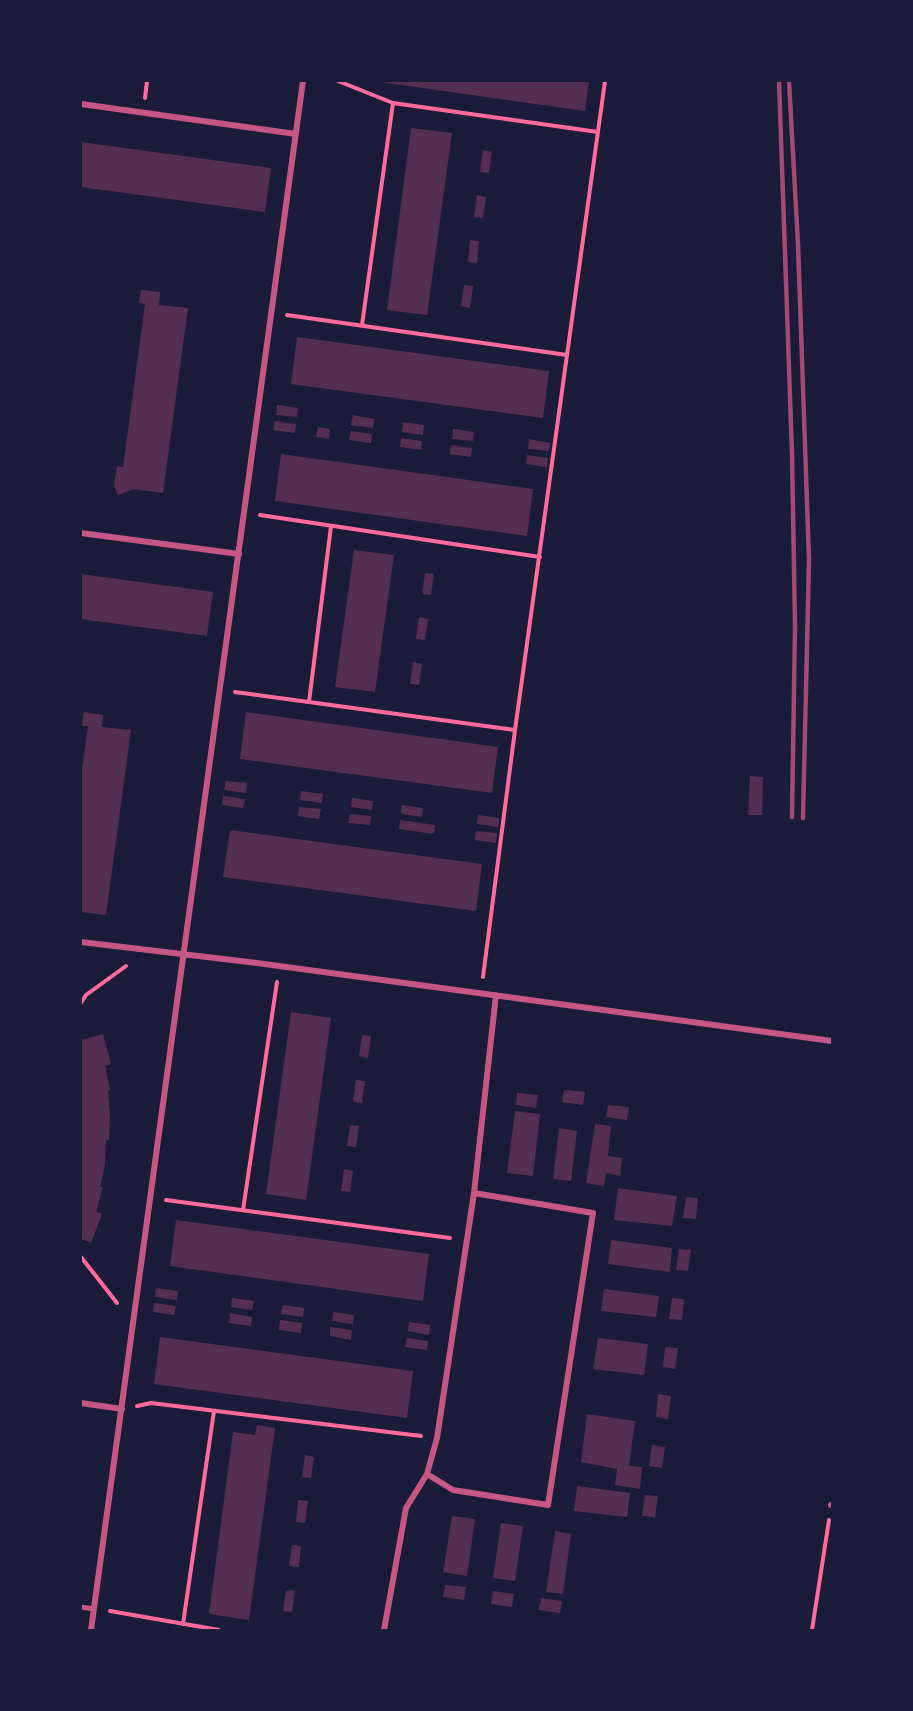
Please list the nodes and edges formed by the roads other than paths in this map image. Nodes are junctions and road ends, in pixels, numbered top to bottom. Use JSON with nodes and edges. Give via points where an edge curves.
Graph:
{"nodes":[{"id":1,"x":303,"y":81,"type":"edge"},
{"id":2,"x":81,"y":104,"type":"edge"},
{"id":3,"x":296,"y":134,"type":"junction"},
{"id":4,"x":81,"y":533,"type":"edge"},
{"id":5,"x":238,"y":554,"type":"junction"},
{"id":6,"x":81,"y":942,"type":"edge"},
{"id":7,"x":184,"y":954,"type":"junction"},
{"id":8,"x":496,"y":995,"type":"junction"},
{"id":9,"x":832,"y":1041,"type":"edge"},
{"id":10,"x":474,"y":1193,"type":"junction"},
{"id":11,"x":81,"y":1403,"type":"edge"},
{"id":12,"x":122,"y":1409,"type":"junction"},
{"id":13,"x":427,"y":1474,"type":"junction"},
{"id":14,"x":81,"y":1607,"type":"edge"},
{"id":15,"x":94,"y":1609,"type":"junction"},
{"id":16,"x":91,"y":1630,"type":"edge"},
{"id":17,"x":384,"y":1630,"type":"edge"}],
"edges":[{"from":1,"to":3,"type":"street"},
{"from":2,"to":3,"type":"street"},
{"from":3,"to":5,"type":"street"},
{"from":4,"to":5,"type":"street"},
{"from":5,"to":7,"type":"street"},
{"from":6,"to":7,"type":"street"},
{"from":7,"to":8,"type":"street"},
{"from":7,"to":12,"type":"street"},
{"from":8,"to":9,"type":"street"},
{"from":8,"to":10,"type":"street"},
{"from":10,"to":13,"type":"street","via":[[437,1437]]},
{"from":10,"to":13,"type":"street","via":[[593,1213],[548,1505],[453,1490]]},
{"from":11,"to":12,"type":"street"},
{"from":12,"to":15,"type":"street"},
{"from":13,"to":17,"type":"street","via":[[406,1508]]},
{"from":14,"to":15,"type":"street"},
{"from":15,"to":16,"type":"street"}]}
